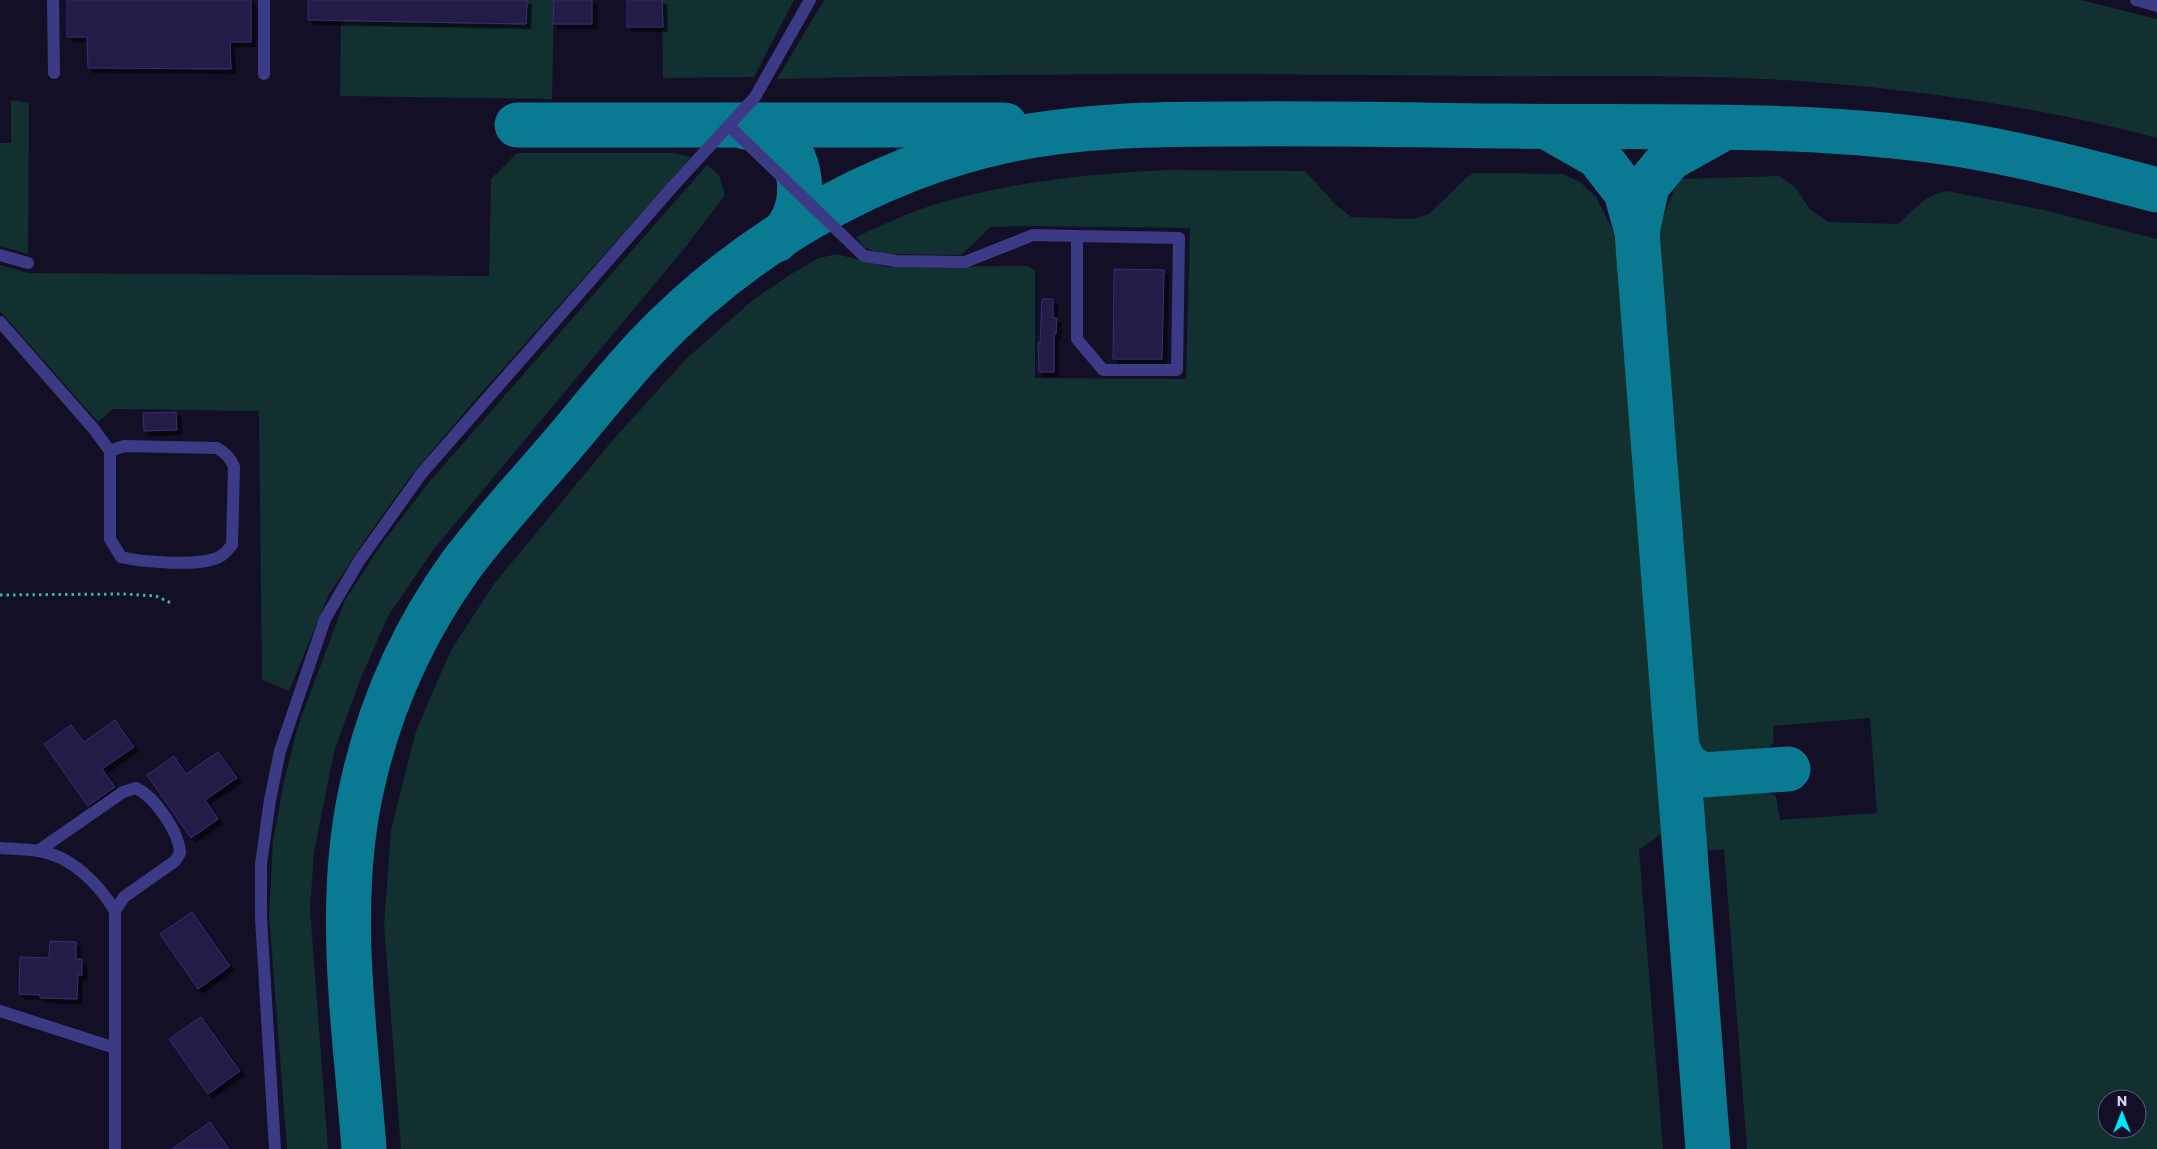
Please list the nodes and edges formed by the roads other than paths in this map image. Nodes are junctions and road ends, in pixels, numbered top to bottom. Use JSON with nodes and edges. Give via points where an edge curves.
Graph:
{"nodes":[{"id":1,"x":53,"y":0,"type":"edge"},
{"id":2,"x":264,"y":0,"type":"edge"},
{"id":3,"x":810,"y":0,"type":"edge"},
{"id":4,"x":2136,"y":0,"type":"edge"},
{"id":5,"x":2157,"y":6,"type":"edge"},
{"id":6,"x":54,"y":72,"type":"dead end"},
{"id":7,"x":264,"y":74,"type":"dead end"},
{"id":8,"x":728,"y":126,"type":"junction"},
{"id":9,"x":1076,"y":236,"type":"junction"},
{"id":10,"x":0,"y":255,"type":"edge"},
{"id":11,"x":28,"y":263,"type":"dead end"},
{"id":12,"x":0,"y":322,"type":"edge"},
{"id":13,"x":110,"y":452,"type":"junction"},
{"id":14,"x":0,"y":848,"type":"edge"},
{"id":15,"x":38,"y":850,"type":"junction"},
{"id":16,"x":115,"y":911,"type":"junction"},
{"id":17,"x":0,"y":1011,"type":"edge"},
{"id":18,"x":115,"y":1048,"type":"junction"},
{"id":19,"x":115,"y":1149,"type":"edge"},
{"id":20,"x":275,"y":1149,"type":"edge"}],
"edges":[{"from":1,"to":6,"type":"lane"},
{"from":2,"to":7,"type":"lane"},
{"from":3,"to":8,"type":"lane","via":[[755,97]]},
{"from":4,"to":5,"type":"lane"},
{"from":8,"to":9,"type":"lane","via":[[864,256],[896,261],[965,262],[1033,235]]},
{"from":8,"to":20,"type":"lane","via":[[422,473],[359,561],[325,619],[280,750],[261,864],[261,918]]},
{"from":9,"to":9,"type":"lane","via":[[1077,339],[1103,370],[1177,370],[1179,238]]},
{"from":10,"to":11,"type":"lane"},
{"from":12,"to":13,"type":"lane","via":[[93,428]]},
{"from":13,"to":13,"type":"lane","via":[[110,539],[121,557],[204,562],[224,554],[232,545],[234,467],[224,452],[217,448],[124,446]]},
{"from":14,"to":15,"type":"lane"},
{"from":15,"to":16,"type":"lane","via":[[65,860],[95,883]]},
{"from":15,"to":16,"type":"lane","via":[[124,792],[136,788],[148,794],[175,834],[180,853],[124,897]]},
{"from":16,"to":18,"type":"lane"},
{"from":17,"to":18,"type":"lane"},
{"from":18,"to":19,"type":"lane"}]}
